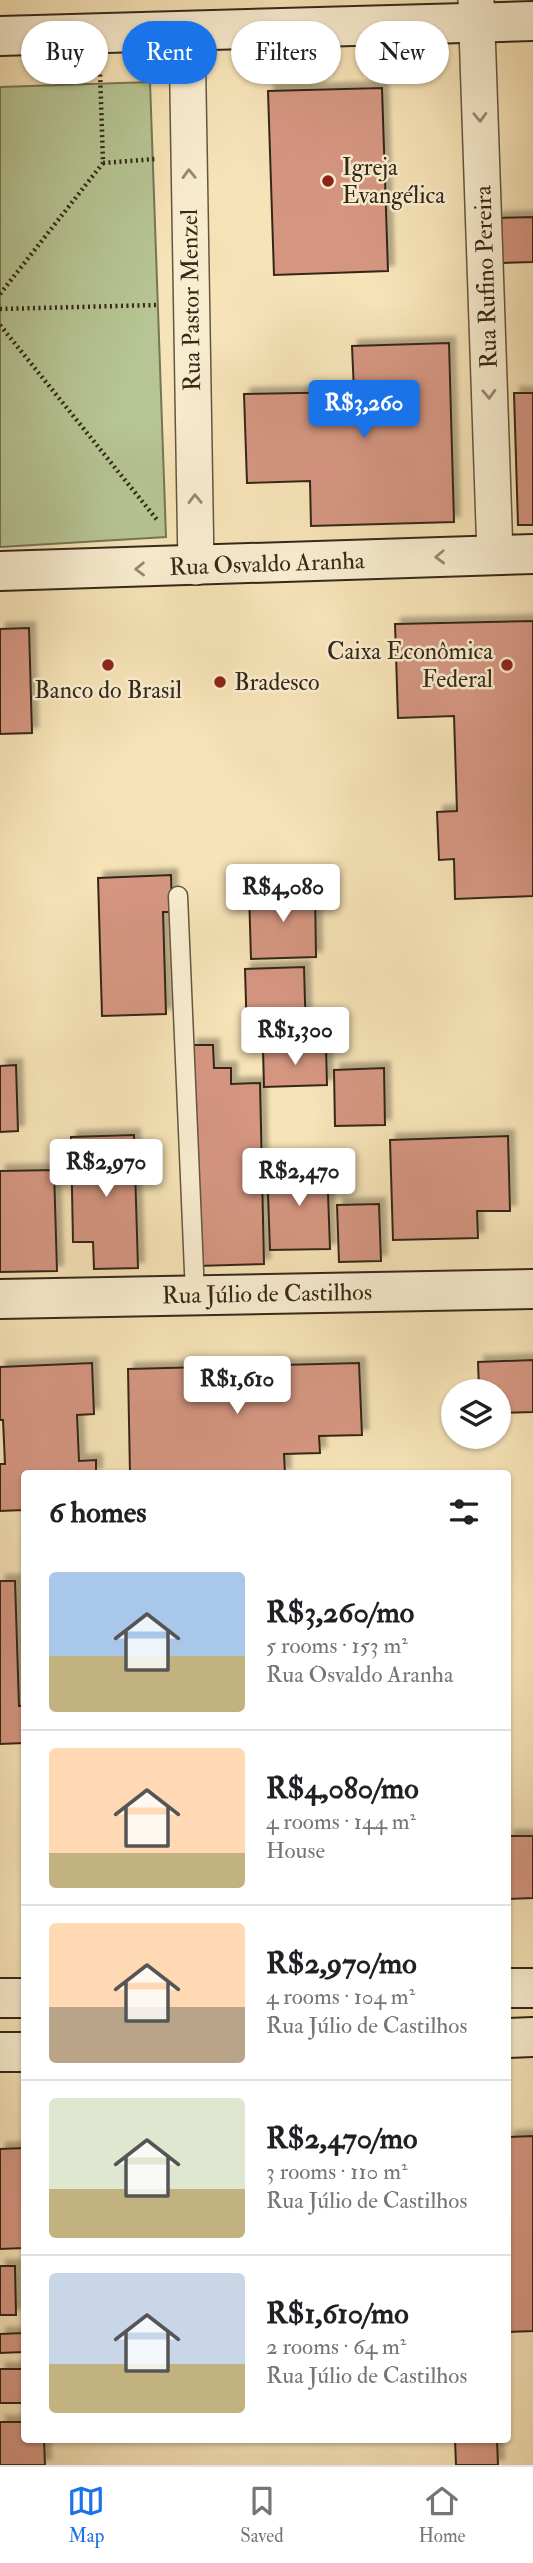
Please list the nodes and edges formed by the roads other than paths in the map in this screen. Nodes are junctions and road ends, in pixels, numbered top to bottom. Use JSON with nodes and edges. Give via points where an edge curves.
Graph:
{"nodes":[{"id":1,"x":477,"y":11,"type":"edge"},
{"id":2,"x":533,"y":21,"type":"edge"},
{"id":3,"x":217,"y":30,"type":"edge"},
{"id":4,"x":122,"y":33,"type":"edge"},
{"id":5,"x":0,"y":36,"type":"edge"},
{"id":6,"x":188,"y":84,"type":"edge"},
{"id":7,"x":533,"y":554,"type":"edge"},
{"id":8,"x":495,"y":555,"type":"junction"},
{"id":9,"x":196,"y":567,"type":"junction"},
{"id":10,"x":0,"y":571,"type":"edge"},
{"id":11,"x":178,"y":896,"type":"dead end"},
{"id":12,"x":533,"y":1289,"type":"edge"},
{"id":13,"x":195,"y":1295,"type":"junction"},
{"id":14,"x":0,"y":1299,"type":"edge"},
{"id":15,"x":533,"y":1987,"type":"edge"},
{"id":16,"x":511,"y":1988,"type":"edge"},
{"id":17,"x":0,"y":1998,"type":"edge"},
{"id":18,"x":21,"y":1998,"type":"edge"},
{"id":19,"x":533,"y":2037,"type":"edge"},
{"id":20,"x":511,"y":2038,"type":"edge"},
{"id":21,"x":0,"y":2052,"type":"edge"},
{"id":22,"x":21,"y":2052,"type":"edge"}],
"edges":[{"from":1,"to":2,"type":"main road"},
{"from":1,"to":3,"type":"main road"},
{"from":1,"to":8,"type":"street","name":"Rua Rufino Pereira","one_way":true},
{"from":4,"to":5,"type":"main road"},
{"from":9,"to":6,"type":"street","name":"Rua Pastor Menzel","one_way":true},
{"from":7,"to":8,"type":"main road","name":"Rua Osvaldo Aranha"},
{"from":8,"to":9,"type":"main road","name":"Rua Osvaldo Aranha","one_way":true},
{"from":9,"to":10,"type":"main road","name":"Rua Osvaldo Aranha","one_way":true},
{"from":11,"to":13,"type":"lane"},
{"from":12,"to":13,"type":"main road","name":"Rua Júlio de Castilhos"},
{"from":13,"to":14,"type":"main road","name":"Rua Júlio de Castilhos"},
{"from":15,"to":16,"type":"main road"},
{"from":17,"to":18,"type":"main road"},
{"from":19,"to":20,"type":"main road"},
{"from":21,"to":22,"type":"main road"}]}
